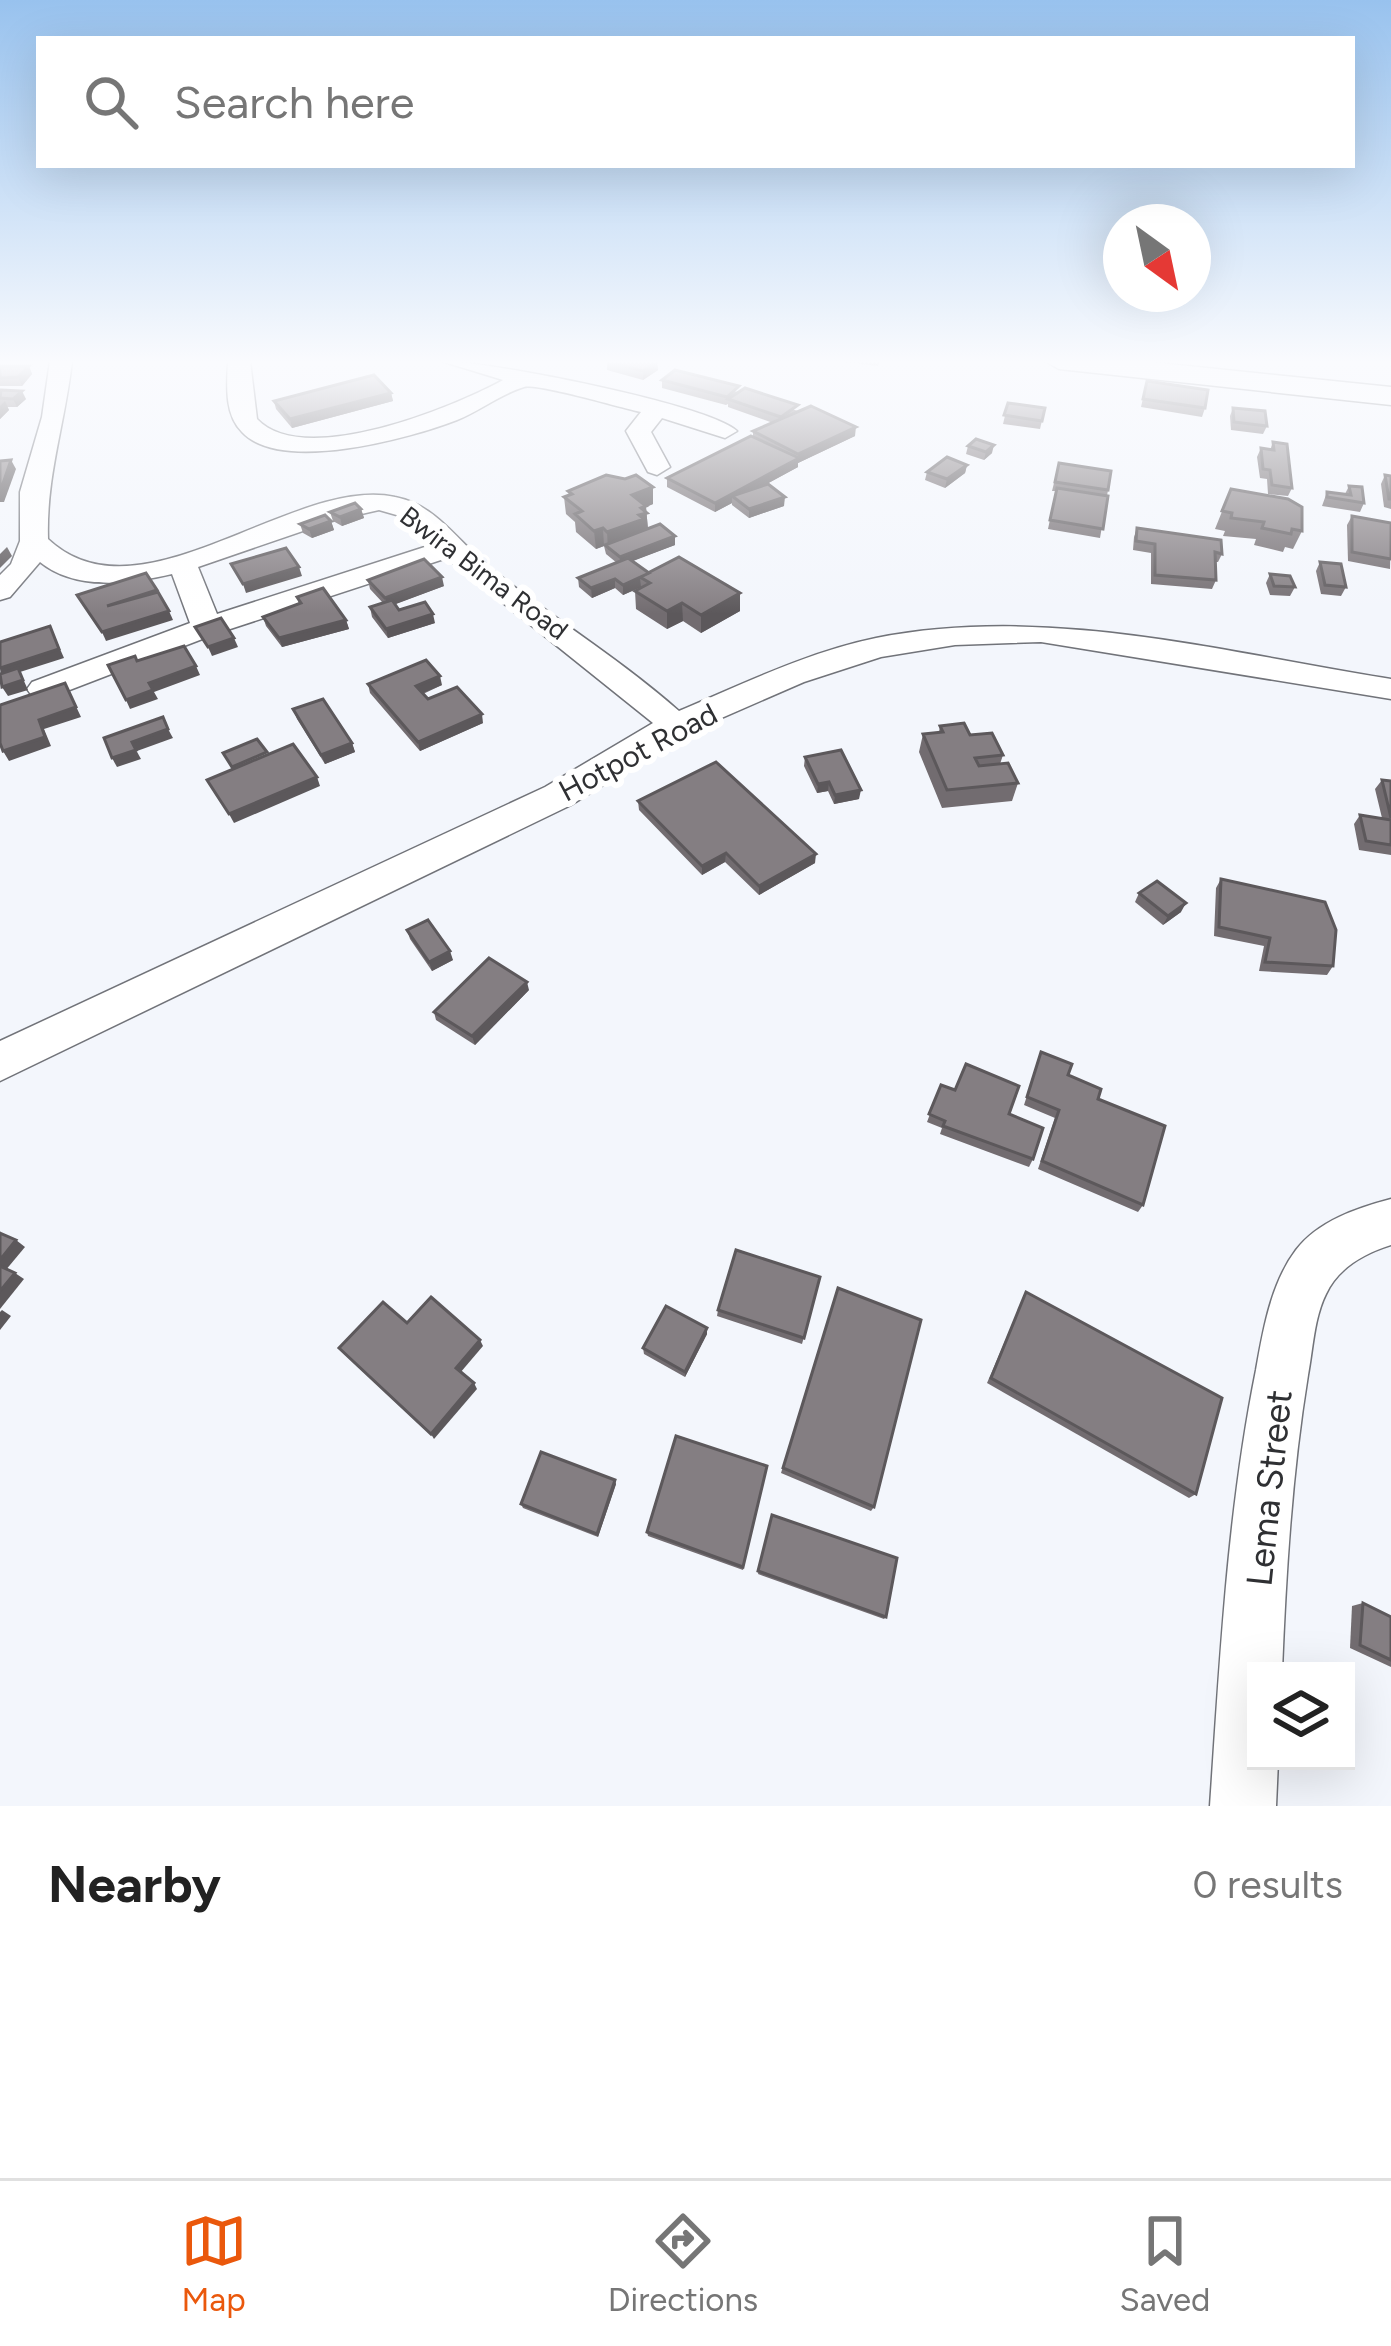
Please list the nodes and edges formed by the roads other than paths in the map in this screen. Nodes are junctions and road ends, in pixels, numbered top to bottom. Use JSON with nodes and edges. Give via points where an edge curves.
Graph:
{"nodes":[{"id":1,"x":46,"y":445,"type":"edge"},
{"id":2,"x":646,"y":445,"type":"edge"},
{"id":3,"x":657,"y":466,"type":"dead end"},
{"id":4,"x":34,"y":541,"type":"junction"},
{"id":5,"x":450,"y":548,"type":"junction"},
{"id":6,"x":182,"y":561,"type":"junction"},
{"id":7,"x":0,"y":590,"type":"edge"},
{"id":8,"x":207,"y":627,"type":"junction"},
{"id":9,"x":43,"y":688,"type":"edge"},
{"id":10,"x":1391,"y":689,"type":"edge"},
{"id":11,"x":675,"y":725,"type":"junction"},
{"id":12,"x":0,"y":1062,"type":"edge"},
{"id":13,"x":1391,"y":1222,"type":"edge"},
{"id":14,"x":1243,"y":1806,"type":"edge"}],
"edges":[{"from":1,"to":4,"type":"street","via":[[33,492]]},
{"from":2,"to":3,"type":"street"},
{"from":4,"to":6,"type":"street","name":"Bwira Bima Road","via":[[64,567],[84,572]]},
{"from":4,"to":7,"type":"street","via":[[24,567]]},
{"from":5,"to":6,"type":"street","name":"Bwira Bima Road","via":[[406,509],[372,502]]},
{"from":5,"to":8,"type":"street"},
{"from":5,"to":11,"type":"street","name":"Bwira Bima Road"},
{"from":6,"to":8,"type":"street"},
{"from":8,"to":9,"type":"street"},
{"from":10,"to":11,"type":"street","name":"Hotpot Road","via":[[1041,633],[955,636],[876,648]]},
{"from":11,"to":12,"type":"street","name":"Hotpot Road","via":[[559,796]]},
{"from":13,"to":14,"type":"street","name":"Lema Street","via":[[1325,1254],[1294,1311],[1266,1462]]}]}
